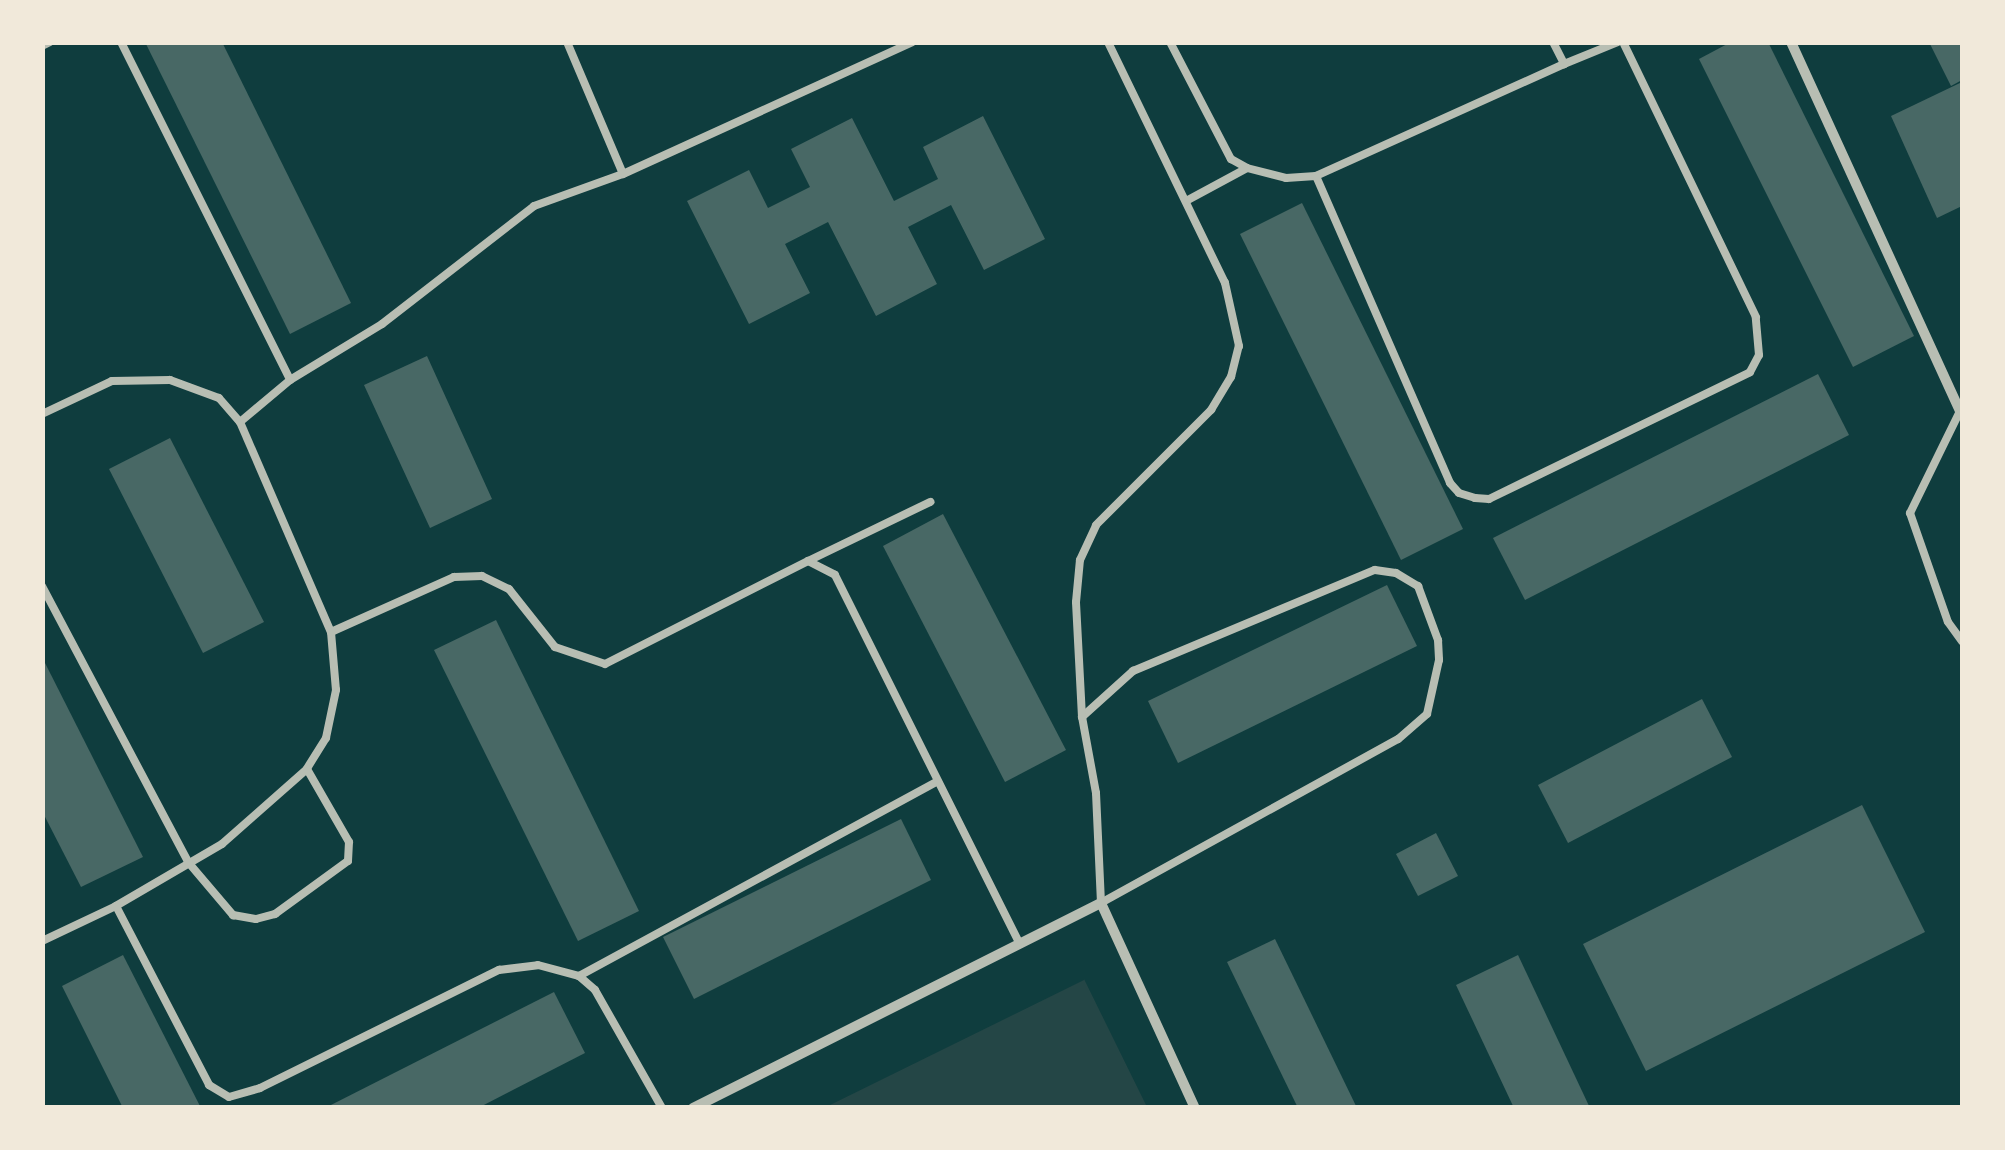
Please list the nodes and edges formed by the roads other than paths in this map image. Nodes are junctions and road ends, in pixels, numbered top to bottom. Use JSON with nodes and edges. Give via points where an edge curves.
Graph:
{"nodes":[{"id":1,"x":50,"y":42,"type":"edge"},
{"id":2,"x":121,"y":42,"type":"edge"},
{"id":3,"x":567,"y":42,"type":"edge"},
{"id":4,"x":912,"y":42,"type":"edge"},
{"id":5,"x":1108,"y":42,"type":"edge"},
{"id":6,"x":1170,"y":42,"type":"edge"},
{"id":7,"x":1553,"y":42,"type":"edge"},
{"id":8,"x":1620,"y":42,"type":"edge"},
{"id":9,"x":1791,"y":42,"type":"edge"},
{"id":10,"x":42,"y":46,"type":"edge"},
{"id":11,"x":1564,"y":64,"type":"junction"},
{"id":12,"x":1247,"y":168,"type":"junction"},
{"id":13,"x":623,"y":174,"type":"junction"},
{"id":14,"x":1316,"y":176,"type":"junction"},
{"id":15,"x":1186,"y":201,"type":"junction"},
{"id":16,"x":290,"y":380,"type":"junction"},
{"id":17,"x":1962,"y":411,"type":"edge"},
{"id":18,"x":42,"y":414,"type":"edge"},
{"id":19,"x":240,"y":422,"type":"junction"},
{"id":20,"x":930,"y":502,"type":"dead end"},
{"id":21,"x":808,"y":562,"type":"junction"},
{"id":22,"x":42,"y":586,"type":"edge"},
{"id":23,"x":331,"y":632,"type":"junction"},
{"id":24,"x":1962,"y":642,"type":"edge"},
{"id":25,"x":1082,"y":717,"type":"junction"},
{"id":26,"x":307,"y":769,"type":"junction"},
{"id":27,"x":938,"y":782,"type":"junction"},
{"id":28,"x":188,"y":862,"type":"junction"},
{"id":29,"x":1102,"y":903,"type":"junction"},
{"id":30,"x":116,"y":906,"type":"junction"},
{"id":31,"x":42,"y":941,"type":"edge"},
{"id":32,"x":1020,"y":944,"type":"junction"},
{"id":33,"x":579,"y":976,"type":"junction"},
{"id":34,"x":662,"y":1108,"type":"edge"},
{"id":35,"x":693,"y":1108,"type":"edge"},
{"id":36,"x":1195,"y":1108,"type":"edge"}],
"edges":[{"from":1,"to":10,"type":"lane"},
{"from":2,"to":16,"type":"lane"},
{"from":3,"to":13,"type":"lane"},
{"from":4,"to":13,"type":"lane"},
{"from":5,"to":15,"type":"lane"},
{"from":6,"to":12,"type":"lane","via":[[1221,146]]},
{"from":7,"to":11,"type":"lane"},
{"from":8,"to":11,"type":"lane"},
{"from":8,"to":14,"type":"lane","via":[[1756,318],[1759,355],[1750,372],[1489,499],[1459,493],[1450,482]]},
{"from":9,"to":17,"type":"street"},
{"from":11,"to":14,"type":"lane"},
{"from":12,"to":14,"type":"lane","via":[[1286,178]]},
{"from":12,"to":15,"type":"lane"},
{"from":13,"to":16,"type":"lane","via":[[534,206],[382,324]]},
{"from":15,"to":25,"type":"lane","via":[[1225,283],[1240,346],[1210,410],[1096,526],[1080,560]]},
{"from":16,"to":19,"type":"lane"},
{"from":17,"to":24,"type":"lane","via":[[1910,514],[1948,622]]},
{"from":18,"to":19,"type":"lane","via":[[112,381],[170,380],[219,398]]},
{"from":19,"to":23,"type":"lane"},
{"from":20,"to":21,"type":"lane"},
{"from":21,"to":23,"type":"lane","via":[[605,664],[555,647],[509,589],[482,576],[454,578]]},
{"from":21,"to":27,"type":"lane","via":[[835,575]]},
{"from":22,"to":28,"type":"lane"},
{"from":23,"to":26,"type":"lane","via":[[336,690],[326,738]]},
{"from":25,"to":29,"type":"lane","via":[[1098,809]]},
{"from":25,"to":29,"type":"lane","via":[[1132,672],[1375,570],[1418,586],[1438,640],[1434,695],[1418,725]]},
{"from":26,"to":28,"type":"lane","via":[[222,844]]},
{"from":26,"to":28,"type":"lane","via":[[349,842],[348,861],[275,914],[256,919],[234,915]]},
{"from":27,"to":32,"type":"lane"},
{"from":27,"to":33,"type":"lane"},
{"from":28,"to":30,"type":"lane"},
{"from":29,"to":32,"type":"street"},
{"from":29,"to":36,"type":"street"},
{"from":30,"to":31,"type":"lane"},
{"from":30,"to":33,"type":"lane","via":[[209,1085],[228,1097],[260,1088],[500,970],[538,965]]},
{"from":32,"to":35,"type":"street"},
{"from":33,"to":34,"type":"lane","via":[[595,990]]}]}
